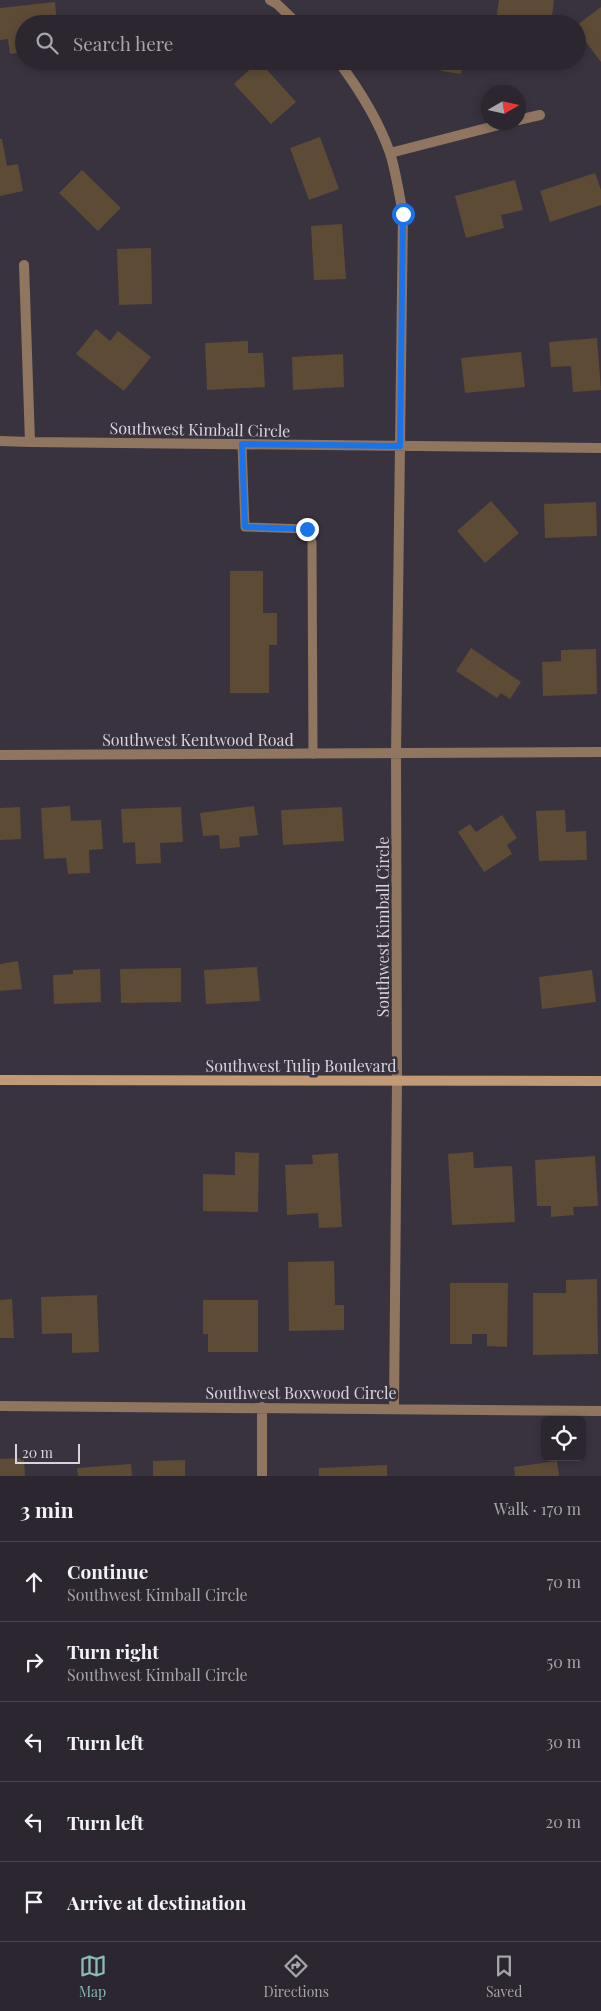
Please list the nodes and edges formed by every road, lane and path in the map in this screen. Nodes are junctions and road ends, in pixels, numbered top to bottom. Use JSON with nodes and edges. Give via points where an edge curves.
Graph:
{"nodes":[{"id":1,"x":270,"y":0,"type":"edge"},
{"id":2,"x":289,"y":15,"type":"edge"},
{"id":3,"x":345,"y":70,"type":"edge"},
{"id":4,"x":540,"y":115,"type":"dead end"},
{"id":5,"x":526,"y":118,"type":"edge"},
{"id":6,"x":481,"y":129,"type":"edge"},
{"id":7,"x":390,"y":153,"type":"junction"},
{"id":8,"x":24,"y":265,"type":"dead end"},
{"id":9,"x":0,"y":441,"type":"edge"},
{"id":10,"x":30,"y":442,"type":"junction"},
{"id":11,"x":242,"y":444,"type":"junction"},
{"id":12,"x":400,"y":446,"type":"junction"},
{"id":13,"x":601,"y":448,"type":"edge"},
{"id":14,"x":601,"y":752,"type":"edge"},
{"id":15,"x":314,"y":754,"type":"junction"},
{"id":16,"x":396,"y":754,"type":"junction"},
{"id":17,"x":0,"y":755,"type":"edge"},
{"id":18,"x":0,"y":1080,"type":"edge"},
{"id":19,"x":397,"y":1081,"type":"junction"},
{"id":20,"x":601,"y":1081,"type":"edge"},
{"id":21,"x":0,"y":1406,"type":"edge"},
{"id":22,"x":262,"y":1407,"type":"junction"},
{"id":23,"x":394,"y":1408,"type":"junction"},
{"id":24,"x":601,"y":1411,"type":"edge"},
{"id":25,"x":262,"y":1476,"type":"edge"}],
"edges":[{"from":1,"to":2,"type":"street"},
{"from":3,"to":7,"type":"street","name":"Southwest Kimball Circle","via":[[377,122]]},
{"from":4,"to":5,"type":"street"},
{"from":6,"to":7,"type":"street"},
{"from":7,"to":12,"type":"street","name":"Southwest Kimball Circle","via":[[403,214]]},
{"from":8,"to":10,"type":"street"},
{"from":9,"to":10,"type":"street","name":"Southwest Kimball Circle"},
{"from":10,"to":11,"type":"street","name":"Southwest Kimball Circle"},
{"from":11,"to":12,"type":"street","name":"Southwest Kimball Circle"},
{"from":11,"to":15,"type":"lane","via":[[245,527],[307,529],[312,542]]},
{"from":12,"to":13,"type":"street"},
{"from":12,"to":16,"type":"street","name":"Southwest Kimball Circle"},
{"from":14,"to":16,"type":"street","name":"Southwest Kentwood Road"},
{"from":15,"to":16,"type":"street","name":"Southwest Kentwood Road"},
{"from":15,"to":17,"type":"street","name":"Southwest Kentwood Road"},
{"from":16,"to":19,"type":"street","name":"Southwest Kimball Circle"},
{"from":18,"to":19,"type":"street","name":"Southwest Tulip Boulevard"},
{"from":19,"to":20,"type":"street","name":"Southwest Tulip Boulevard"},
{"from":19,"to":23,"type":"street","name":"Southwest Kimball Circle"},
{"from":21,"to":22,"type":"street","name":"Southwest Boxwood Circle"},
{"from":22,"to":23,"type":"street","name":"Southwest Boxwood Circle"},
{"from":22,"to":25,"type":"street"},
{"from":23,"to":24,"type":"street","name":"Southwest Boxwood Circle"}]}
